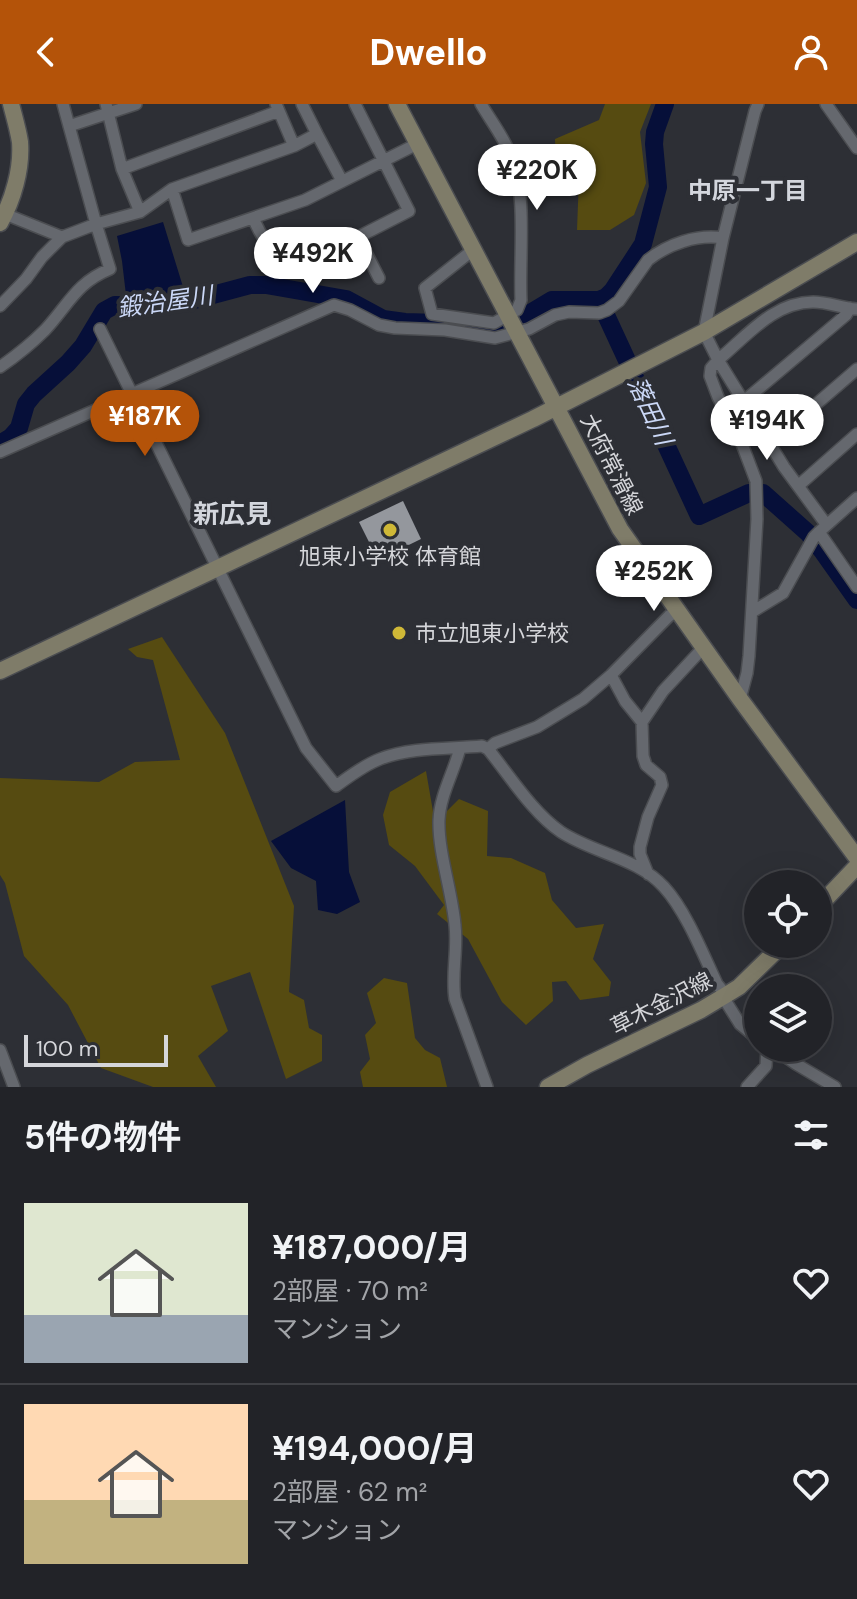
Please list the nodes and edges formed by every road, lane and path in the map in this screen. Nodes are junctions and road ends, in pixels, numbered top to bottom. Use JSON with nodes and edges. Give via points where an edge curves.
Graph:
{"nodes":[{"id":1,"x":11,"y":104,"type":"edge"},
{"id":2,"x":63,"y":104,"type":"edge"},
{"id":3,"x":136,"y":104,"type":"edge"},
{"id":4,"x":302,"y":104,"type":"edge"},
{"id":5,"x":355,"y":104,"type":"edge"},
{"id":6,"x":397,"y":104,"type":"edge"},
{"id":7,"x":481,"y":104,"type":"edge"},
{"id":8,"x":758,"y":104,"type":"edge"},
{"id":9,"x":826,"y":104,"type":"edge"},
{"id":10,"x":278,"y":107,"type":"edge"},
{"id":11,"x":108,"y":109,"type":"edge"},
{"id":12,"x":69,"y":126,"type":"junction"},
{"id":13,"x":317,"y":134,"type":"junction"},
{"id":14,"x":417,"y":144,"type":"junction"},
{"id":15,"x":294,"y":146,"type":"junction"},
{"id":16,"x":857,"y":148,"type":"edge"},
{"id":17,"x":384,"y":160,"type":"junction"},
{"id":18,"x":122,"y":169,"type":"junction"},
{"id":19,"x":342,"y":181,"type":"junction"},
{"id":20,"x":172,"y":189,"type":"junction"},
{"id":21,"x":4,"y":209,"type":"edge"},
{"id":22,"x":140,"y":212,"type":"junction"},
{"id":23,"x":253,"y":218,"type":"junction"},
{"id":24,"x":96,"y":224,"type":"junction"},
{"id":25,"x":62,"y":237,"type":"junction"},
{"id":26,"x":358,"y":237,"type":"junction"},
{"id":27,"x":723,"y":238,"type":"junction"},
{"id":28,"x":857,"y":242,"type":"edge"},
{"id":29,"x":473,"y":250,"type":"junction"},
{"id":30,"x":379,"y":278,"type":"dead end"},
{"id":31,"x":0,"y":306,"type":"edge"},
{"id":32,"x":854,"y":308,"type":"edge"},
{"id":33,"x":512,"y":324,"type":"junction"},
{"id":34,"x":100,"y":329,"type":"dead end"},
{"id":35,"x":704,"y":332,"type":"junction"},
{"id":36,"x":718,"y":360,"type":"junction"},
{"id":37,"x":0,"y":367,"type":"edge"},
{"id":38,"x":857,"y":369,"type":"edge"},
{"id":39,"x":133,"y":393,"type":"junction"},
{"id":40,"x":744,"y":401,"type":"junction"},
{"id":41,"x":557,"y":406,"type":"junction"},
{"id":42,"x":857,"y":434,"type":"edge"},
{"id":43,"x":770,"y":444,"type":"junction"},
{"id":44,"x":0,"y":452,"type":"edge"},
{"id":45,"x":798,"y":486,"type":"junction"},
{"id":46,"x":857,"y":498,"type":"edge"},
{"id":47,"x":822,"y":528,"type":"junction"},
{"id":48,"x":217,"y":567,"type":"junction"},
{"id":49,"x":857,"y":587,"type":"edge"},
{"id":50,"x":677,"y":611,"type":"junction"},
{"id":51,"x":752,"y":612,"type":"junction"},
{"id":52,"x":703,"y":648,"type":"junction"},
{"id":53,"x":0,"y":671,"type":"edge"},
{"id":54,"x":611,"y":675,"type":"junction"},
{"id":55,"x":740,"y":699,"type":"junction"},
{"id":56,"x":642,"y":722,"type":"junction"},
{"id":57,"x":460,"y":748,"type":"junction"},
{"id":58,"x":488,"y":749,"type":"junction"},
{"id":59,"x":857,"y":858,"type":"edge"},
{"id":60,"x":857,"y":866,"type":"edge"},
{"id":61,"x":648,"y":874,"type":"junction"},
{"id":62,"x":832,"y":892,"type":"edge"},
{"id":63,"x":769,"y":958,"type":"edge"},
{"id":64,"x":724,"y":996,"type":"junction"},
{"id":65,"x":744,"y":1027,"type":"edge"},
{"id":66,"x":0,"y":1050,"type":"edge"},
{"id":67,"x":767,"y":1062,"type":"edge"},
{"id":68,"x":793,"y":1062,"type":"edge"},
{"id":69,"x":14,"y":1087,"type":"edge"},
{"id":70,"x":487,"y":1087,"type":"edge"},
{"id":71,"x":548,"y":1087,"type":"edge"},
{"id":72,"x":747,"y":1087,"type":"edge"},
{"id":73,"x":835,"y":1087,"type":"edge"}],
"edges":[{"from":1,"to":21,"type":"main road","via":[[20,154]]},
{"from":2,"to":12,"type":"street"},
{"from":3,"to":11,"type":"street"},
{"from":4,"to":13,"type":"street"},
{"from":5,"to":17,"type":"street"},
{"from":6,"to":14,"type":"main road","name":"大府常滑線"},
{"from":7,"to":33,"type":"street","via":[[518,176],[521,300]]},
{"from":8,"to":27,"type":"street"},
{"from":9,"to":16,"type":"street"},
{"from":10,"to":15,"type":"street"},
{"from":10,"to":18,"type":"street"},
{"from":11,"to":12,"type":"street"},
{"from":11,"to":18,"type":"street"},
{"from":12,"to":24,"type":"street"},
{"from":13,"to":15,"type":"street"},
{"from":13,"to":19,"type":"street"},
{"from":14,"to":17,"type":"street"},
{"from":14,"to":29,"type":"main road","name":"大府常滑線"},
{"from":15,"to":20,"type":"street"},
{"from":17,"to":19,"type":"street"},
{"from":17,"to":26,"type":"street","via":[[409,211]]},
{"from":18,"to":22,"type":"street"},
{"from":19,"to":23,"type":"street"},
{"from":20,"to":22,"type":"street"},
{"from":20,"to":23,"type":"street","via":[[188,240]]},
{"from":21,"to":25,"type":"street"},
{"from":22,"to":24,"type":"street"},
{"from":23,"to":26,"type":"street","via":[[272,248],[295,255]]},
{"from":24,"to":25,"type":"street"},
{"from":24,"to":37,"type":"street","via":[[110,269],[84,282],[41,333]]},
{"from":25,"to":31,"type":"street"},
{"from":26,"to":30,"type":"street"},
{"from":27,"to":33,"type":"street","via":[[669,246],[648,260],[607,310],[555,315],[529,329]]},
{"from":27,"to":35,"type":"street"},
{"from":28,"to":35,"type":"main road"},
{"from":29,"to":33,"type":"main road","name":"大府常滑線"},
{"from":29,"to":33,"type":"street","via":[[425,288],[432,314]]},
{"from":32,"to":36,"type":"street","via":[[813,302],[784,308]]},
{"from":32,"to":40,"type":"street"},
{"from":33,"to":39,"type":"street","via":[[495,338],[395,328],[334,305]]},
{"from":33,"to":41,"type":"main road","name":"大府常滑線"},
{"from":34,"to":39,"type":"street"},
{"from":35,"to":36,"type":"street"},
{"from":35,"to":41,"type":"main road"},
{"from":36,"to":40,"type":"street"},
{"from":36,"to":51,"type":"street","via":[[710,376],[756,481]]},
{"from":38,"to":43,"type":"street"},
{"from":39,"to":44,"type":"street"},
{"from":39,"to":48,"type":"street"},
{"from":40,"to":43,"type":"street"},
{"from":41,"to":48,"type":"main road"},
{"from":41,"to":50,"type":"main road","name":"大府常滑線","via":[[620,529]]},
{"from":42,"to":45,"type":"street"},
{"from":43,"to":45,"type":"street"},
{"from":45,"to":47,"type":"street"},
{"from":46,"to":47,"type":"street"},
{"from":47,"to":49,"type":"street"},
{"from":47,"to":51,"type":"street","via":[[783,593]]},
{"from":48,"to":53,"type":"main road"},
{"from":48,"to":57,"type":"street","via":[[306,748],[336,786],[399,753]]},
{"from":50,"to":52,"type":"main road","name":"大府常滑線"},
{"from":50,"to":54,"type":"street"},
{"from":51,"to":55,"type":"street"},
{"from":52,"to":55,"type":"main road","name":"大府常滑線"},
{"from":52,"to":56,"type":"street"},
{"from":54,"to":56,"type":"street"},
{"from":54,"to":58,"type":"street","via":[[537,727]]},
{"from":55,"to":59,"type":"main road","name":"大府常滑線"},
{"from":56,"to":61,"type":"street","via":[[643,756],[662,785],[640,847]]},
{"from":57,"to":58,"type":"street"},
{"from":57,"to":70,"type":"street","via":[[439,821],[455,925],[455,999]]},
{"from":58,"to":61,"type":"street","via":[[560,831]]},
{"from":60,"to":62,"type":"main road"},
{"from":61,"to":64,"type":"street","via":[[676,902]]},
{"from":63,"to":64,"type":"main road","name":"草木金沢線"},
{"from":64,"to":65,"type":"street"},
{"from":64,"to":71,"type":"main road","name":"草木金沢線"},
{"from":66,"to":69,"type":"street"},
{"from":67,"to":72,"type":"street"},
{"from":68,"to":73,"type":"street"}]}
